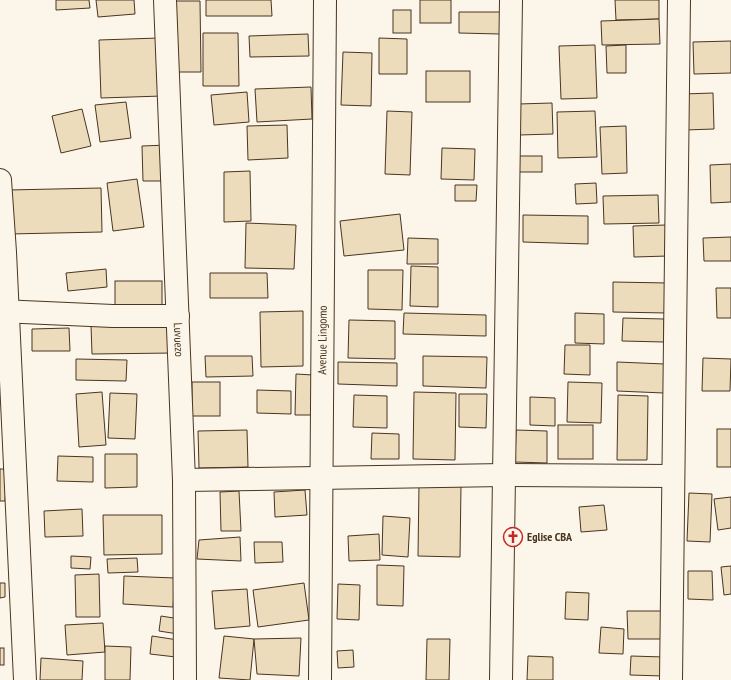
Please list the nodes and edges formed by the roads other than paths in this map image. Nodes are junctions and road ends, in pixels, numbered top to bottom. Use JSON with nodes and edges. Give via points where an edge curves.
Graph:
{"nodes":[{"id":1,"x":165,"y":0,"type":"edge"},
{"id":2,"x":325,"y":0,"type":"edge"},
{"id":3,"x":511,"y":0,"type":"edge"},
{"id":4,"x":679,"y":0,"type":"edge"},
{"id":5,"x":0,"y":180,"type":"edge"},
{"id":6,"x":4,"y":311,"type":"edge"},
{"id":7,"x":178,"y":316,"type":"junction"},
{"id":8,"x":504,"y":475,"type":"junction"},
{"id":9,"x":673,"y":476,"type":"junction"},
{"id":10,"x":322,"y":477,"type":"junction"},
{"id":11,"x":184,"y":480,"type":"junction"},
{"id":12,"x":25,"y":680,"type":"edge"},
{"id":13,"x":185,"y":680,"type":"edge"},
{"id":14,"x":320,"y":680,"type":"edge"},
{"id":15,"x":501,"y":680,"type":"edge"},
{"id":16,"x":671,"y":680,"type":"edge"}],
"edges":[{"from":1,"to":7,"type":"street","name":"Luvuezo"},
{"from":2,"to":10,"type":"street","name":"Avenue Lingomo"},
{"from":3,"to":8,"type":"street"},
{"from":4,"to":9,"type":"street"},
{"from":5,"to":6,"type":"street"},
{"from":6,"to":7,"type":"street"},
{"from":6,"to":12,"type":"street"},
{"from":7,"to":11,"type":"street","name":"Luvuezo"},
{"from":8,"to":9,"type":"street"},
{"from":8,"to":10,"type":"street"},
{"from":8,"to":15,"type":"street"},
{"from":9,"to":16,"type":"street"},
{"from":10,"to":11,"type":"street"},
{"from":10,"to":14,"type":"street","name":"Avenue Lingomo"},
{"from":11,"to":13,"type":"street","name":"Luvuezo"}]}
